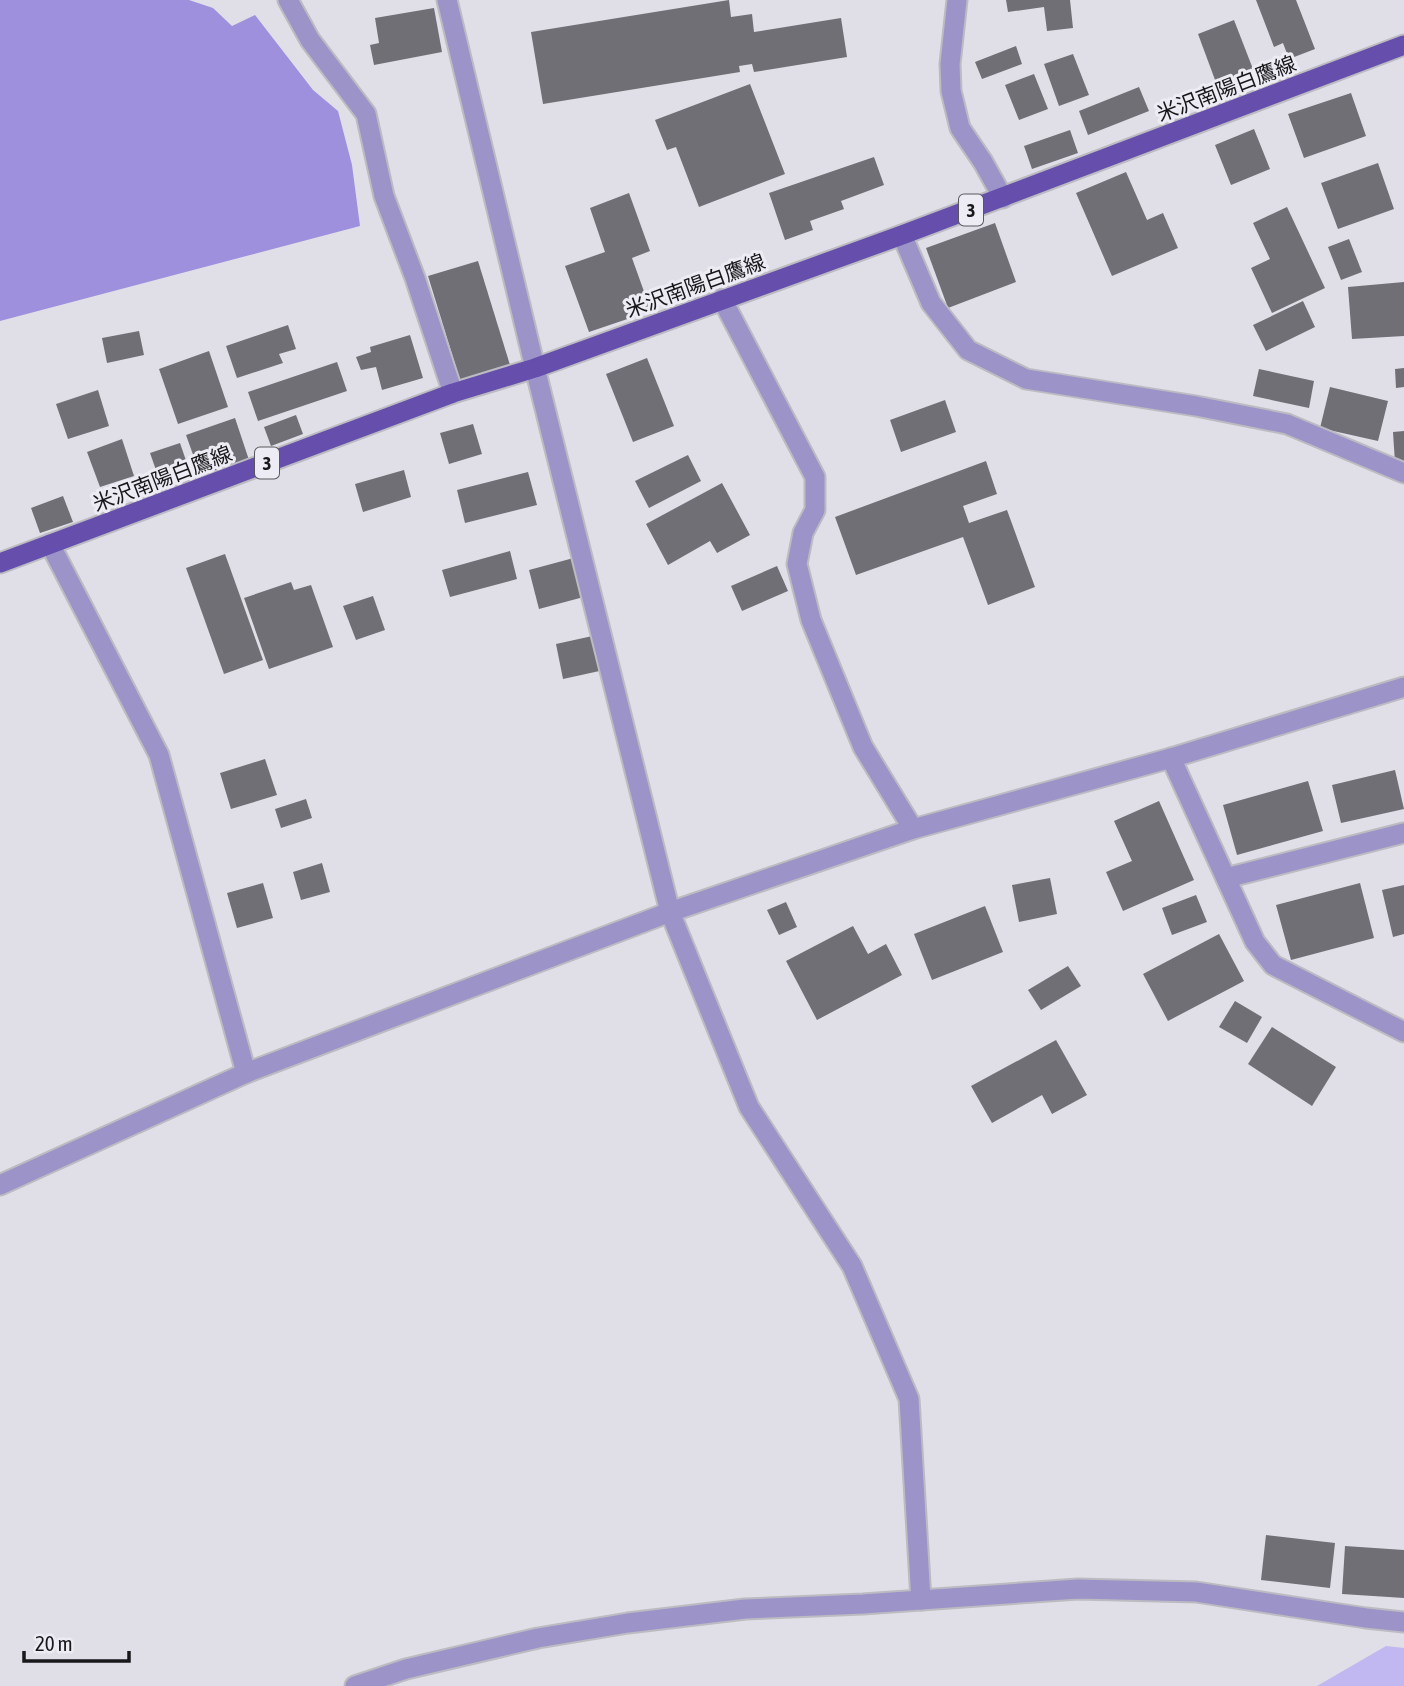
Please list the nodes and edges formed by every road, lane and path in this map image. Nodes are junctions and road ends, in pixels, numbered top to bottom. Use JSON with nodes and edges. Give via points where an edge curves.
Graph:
{"nodes":[{"id":1,"x":288,"y":0,"type":"edge"},
{"id":2,"x":447,"y":0,"type":"edge"},
{"id":3,"x":957,"y":0,"type":"edge"},
{"id":4,"x":1404,"y":45,"type":"edge"},
{"id":5,"x":1003,"y":198,"type":"junction"},
{"id":6,"x":902,"y":235,"type":"junction"},
{"id":7,"x":722,"y":299,"type":"junction"},
{"id":8,"x":535,"y":368,"type":"junction"},
{"id":9,"x":453,"y":393,"type":"junction"},
{"id":10,"x":1404,"y":473,"type":"edge"},
{"id":11,"x":50,"y":544,"type":"junction"},
{"id":12,"x":0,"y":563,"type":"edge"},
{"id":13,"x":1404,"y":687,"type":"edge"},
{"id":14,"x":1171,"y":758,"type":"junction"},
{"id":15,"x":913,"y":829,"type":"junction"},
{"id":16,"x":1404,"y":833,"type":"edge"},
{"id":17,"x":1226,"y":878,"type":"junction"},
{"id":18,"x":670,"y":912,"type":"junction"},
{"id":19,"x":1404,"y":1032,"type":"edge"},
{"id":20,"x":246,"y":1073,"type":"junction"},
{"id":21,"x":0,"y":1185,"type":"edge"},
{"id":22,"x":921,"y":1600,"type":"junction"},
{"id":23,"x":1404,"y":1622,"type":"edge"},
{"id":24,"x":355,"y":1686,"type":"edge"}],
"edges":[{"from":1,"to":9,"type":"street","via":[[310,40],[366,114],[384,197]]},
{"from":2,"to":8,"type":"street"},
{"from":3,"to":5,"type":"street","via":[[951,91],[960,128]]},
{"from":4,"to":5,"type":"main road","name":"米沢南陽白鷹線","number":"3"},
{"from":5,"to":6,"type":"main road","name":"米沢南陽白鷹線","number":"3"},
{"from":6,"to":7,"type":"main road","name":"米沢南陽白鷹線","number":"3"},
{"from":6,"to":10,"type":"street","via":[[930,303],[968,350],[1026,379],[1287,424]]},
{"from":7,"to":8,"type":"main road","name":"米沢南陽白鷹線","number":"3"},
{"from":7,"to":15,"type":"street","via":[[815,477],[815,510],[803,533],[797,564],[811,620],[863,747]]},
{"from":8,"to":9,"type":"main road","name":"米沢南陽白鷹線","number":"3"},
{"from":8,"to":18,"type":"street"},
{"from":9,"to":11,"type":"main road","name":"米沢南陽白鷹線","number":"3"},
{"from":11,"to":12,"type":"main road","name":"米沢南陽白鷹線","number":"3"},
{"from":11,"to":20,"type":"street","via":[[159,755]]},
{"from":13,"to":14,"type":"street"},
{"from":14,"to":15,"type":"street"},
{"from":14,"to":17,"type":"street"},
{"from":15,"to":18,"type":"street"},
{"from":16,"to":17,"type":"street"},
{"from":17,"to":19,"type":"street","via":[[1255,942],[1273,965]]},
{"from":18,"to":20,"type":"street"},
{"from":18,"to":22,"type":"street","via":[[749,1107],[852,1266],[909,1399]]},
{"from":20,"to":21,"type":"street"},
{"from":22,"to":23,"type":"street","via":[[1078,1589],[1196,1592]]},
{"from":22,"to":24,"type":"street","via":[[745,1609],[628,1623],[538,1638],[406,1669]]}]}
